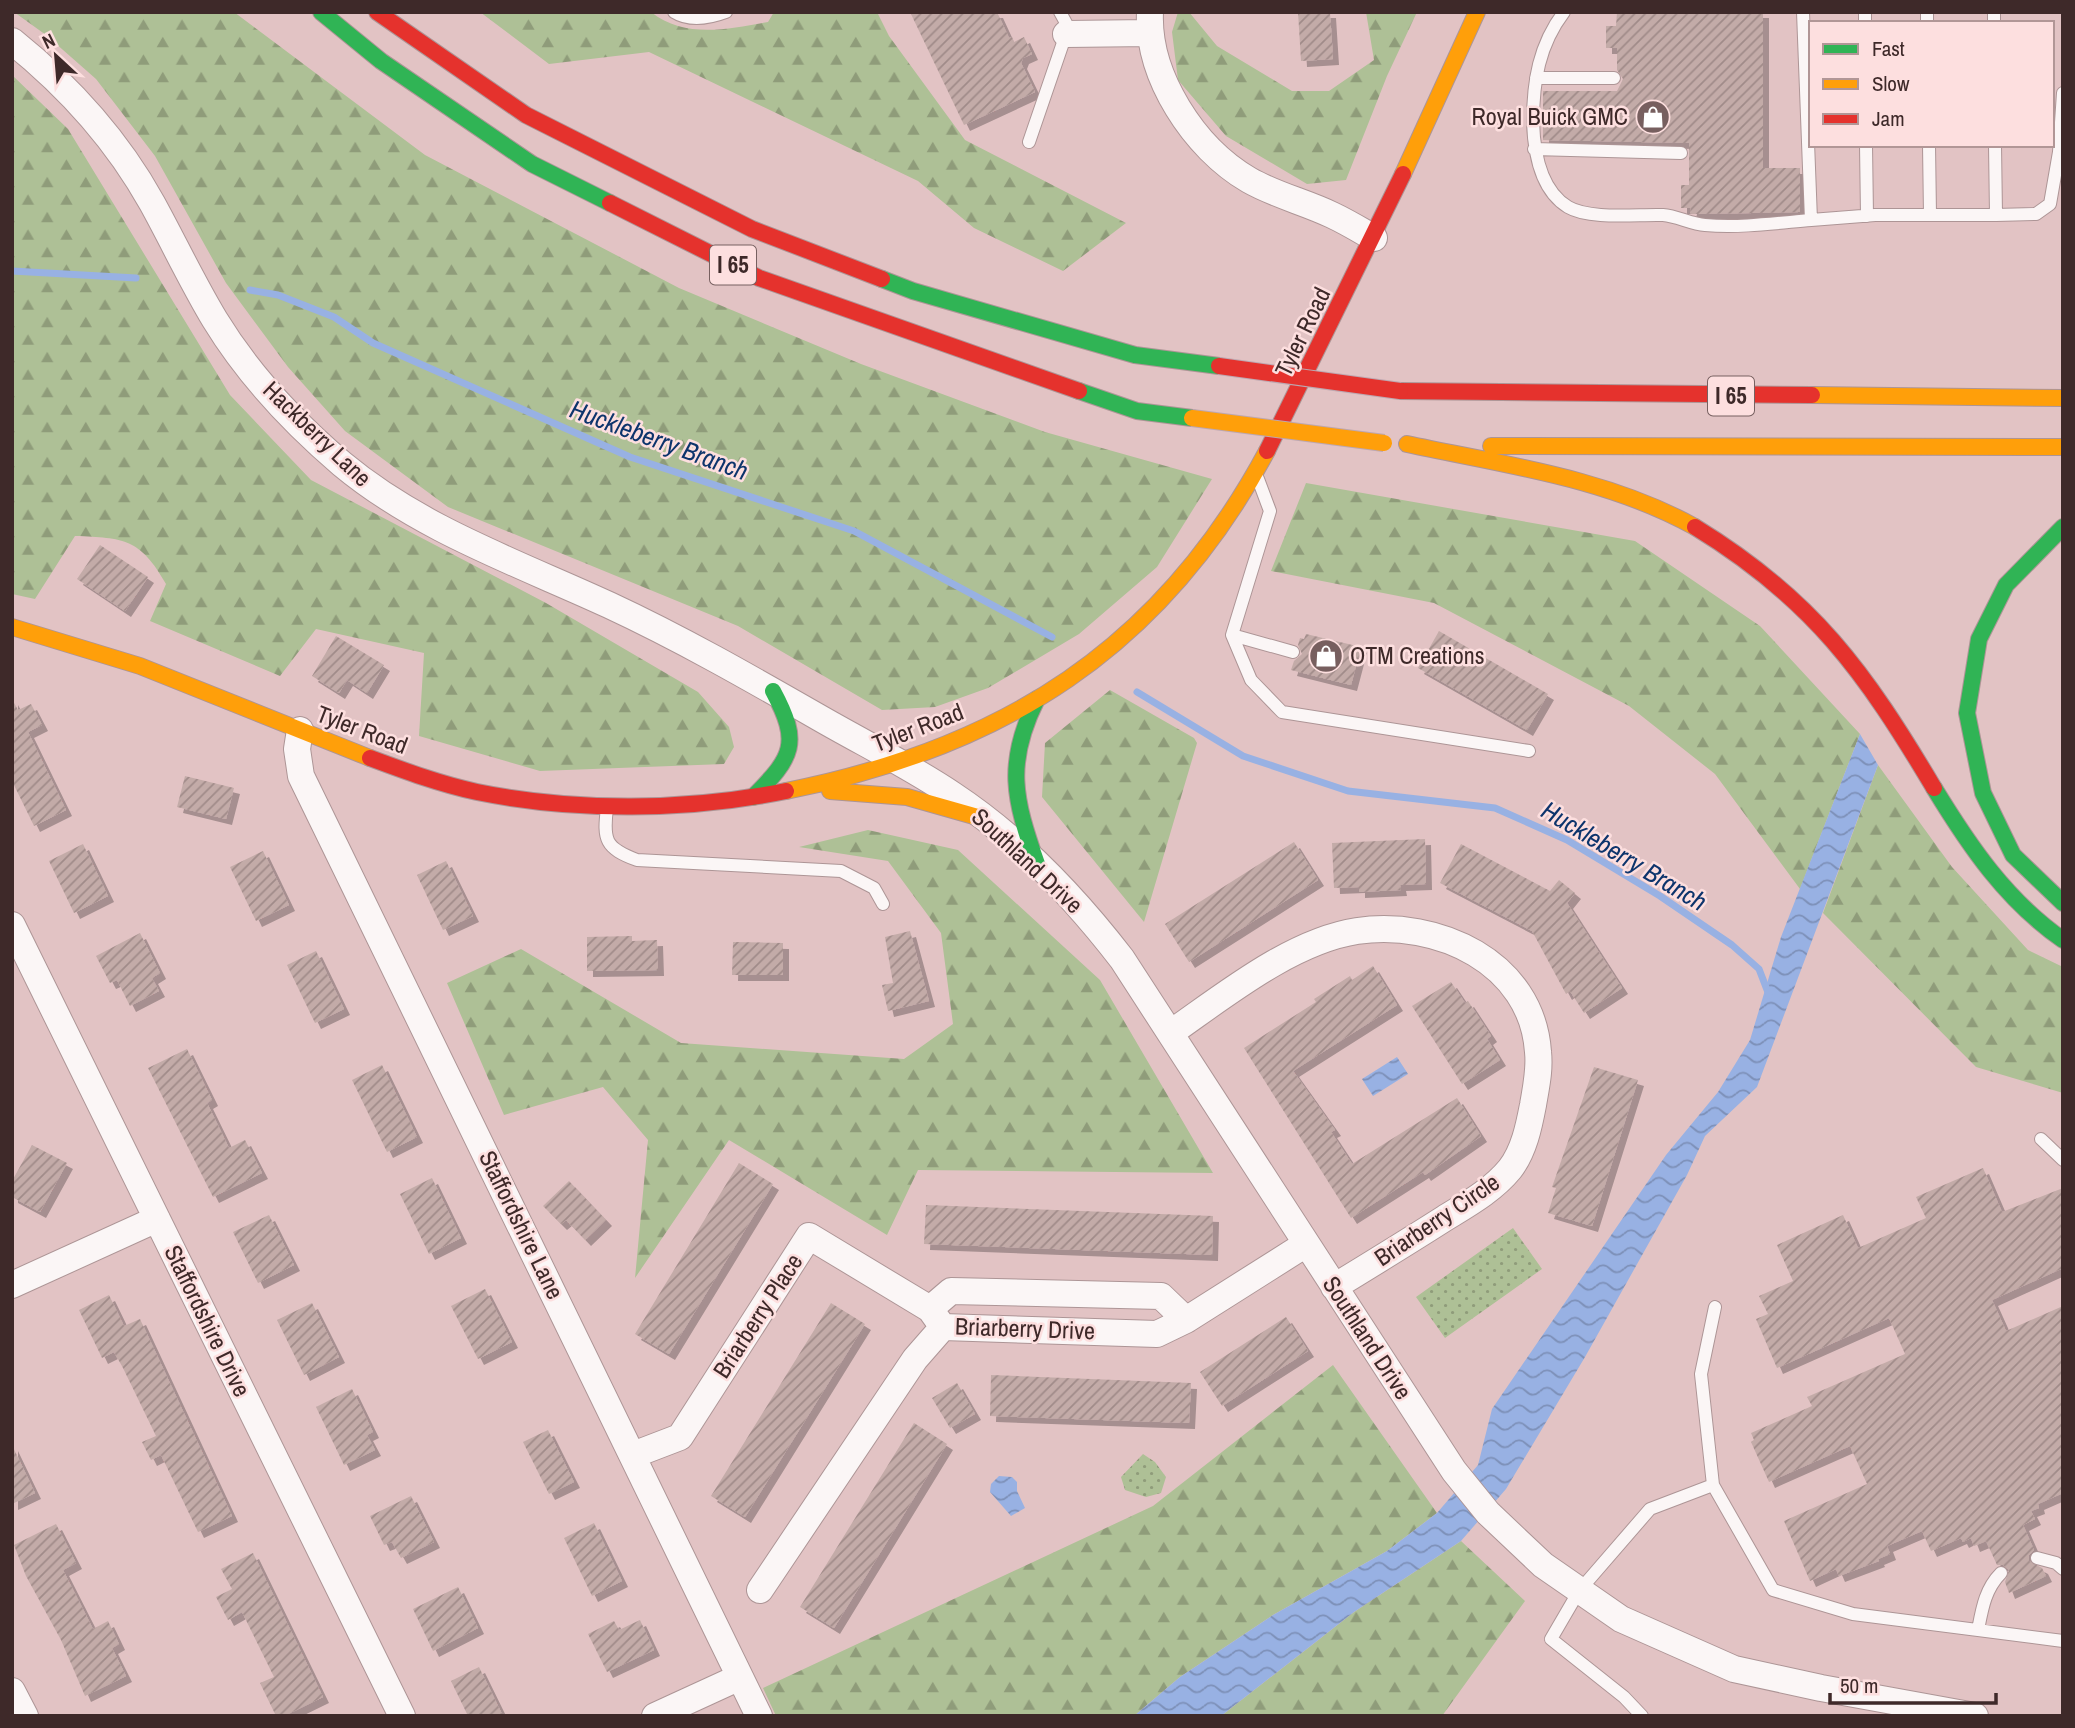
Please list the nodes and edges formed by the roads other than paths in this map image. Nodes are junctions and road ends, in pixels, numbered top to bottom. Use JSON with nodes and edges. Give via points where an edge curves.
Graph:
{"nodes":[{"id":1,"x":321,"y":12,"type":"edge"},
{"id":2,"x":377,"y":12,"type":"edge"},
{"id":3,"x":674,"y":12,"type":"edge"},
{"id":4,"x":726,"y":12,"type":"edge"},
{"id":5,"x":1477,"y":12,"type":"edge"},
{"id":6,"x":1564,"y":12,"type":"edge"},
{"id":7,"x":1803,"y":12,"type":"edge"},
{"id":8,"x":1149,"y":22,"type":"edge"},
{"id":9,"x":1063,"y":23,"type":"edge"},
{"id":10,"x":12,"y":41,"type":"edge"},
{"id":11,"x":1536,"y":78,"type":"junction"},
{"id":12,"x":1614,"y":78,"type":"dead end"},
{"id":13,"x":2063,"y":93,"type":"edge"},
{"id":14,"x":1029,"y":142,"type":"dead end"},
{"id":15,"x":1866,"y":147,"type":"edge"},
{"id":16,"x":1929,"y":147,"type":"edge"},
{"id":17,"x":1995,"y":147,"type":"edge"},
{"id":18,"x":1534,"y":149,"type":"junction"},
{"id":19,"x":1681,"y":153,"type":"dead end"},
{"id":20,"x":1930,"y":215,"type":"junction"},
{"id":21,"x":1996,"y":215,"type":"junction"},
{"id":22,"x":1867,"y":216,"type":"junction"},
{"id":23,"x":1811,"y":220,"type":"junction"},
{"id":24,"x":1374,"y":238,"type":"junction"},
{"id":25,"x":2063,"y":398,"type":"edge"},
{"id":26,"x":1407,"y":444,"type":"junction"},
{"id":27,"x":2063,"y":447,"type":"edge"},
{"id":28,"x":1257,"y":475,"type":"junction"},
{"id":29,"x":2063,"y":527,"type":"edge"},
{"id":30,"x":12,"y":627,"type":"edge"},
{"id":31,"x":1232,"y":635,"type":"junction"},
{"id":32,"x":1293,"y":652,"type":"dead end"},
{"id":33,"x":773,"y":691,"type":"junction"},
{"id":34,"x":1037,"y":699,"type":"junction"},
{"id":35,"x":300,"y":730,"type":"junction"},
{"id":36,"x":1529,"y":751,"type":"dead end"},
{"id":37,"x":897,"y":762,"type":"junction"},
{"id":38,"x":797,"y":790,"type":"junction"},
{"id":39,"x":752,"y":797,"type":"junction"},
{"id":40,"x":608,"y":804,"type":"junction"},
{"id":41,"x":981,"y":818,"type":"junction"},
{"id":42,"x":1037,"y":864,"type":"junction"},
{"id":43,"x":2063,"y":903,"type":"edge"},
{"id":44,"x":883,"y":904,"type":"dead end"},
{"id":45,"x":12,"y":925,"type":"edge"},
{"id":46,"x":2063,"y":940,"type":"edge"},
{"id":47,"x":1172,"y":1032,"type":"junction"},
{"id":48,"x":2041,"y":1139,"type":"dead end"},
{"id":49,"x":2063,"y":1160,"type":"edge"},
{"id":50,"x":156,"y":1219,"type":"junction"},
{"id":51,"x":1306,"y":1244,"type":"junction"},
{"id":52,"x":12,"y":1285,"type":"edge"},
{"id":53,"x":1334,"y":1287,"type":"junction"},
{"id":54,"x":1715,"y":1307,"type":"dead end"},
{"id":55,"x":937,"y":1318,"type":"junction"},
{"id":56,"x":1186,"y":1320,"type":"junction"},
{"id":57,"x":633,"y":1455,"type":"junction"},
{"id":58,"x":1713,"y":1485,"type":"junction"},
{"id":59,"x":2038,"y":1558,"type":"dead end"},
{"id":60,"x":2063,"y":1569,"type":"edge"},
{"id":61,"x":2001,"y":1573,"type":"dead end"},
{"id":62,"x":761,"y":1590,"type":"dead end"},
{"id":63,"x":1579,"y":1591,"type":"junction"},
{"id":64,"x":1978,"y":1630,"type":"junction"},
{"id":65,"x":2063,"y":1641,"type":"edge"},
{"id":66,"x":740,"y":1677,"type":"junction"},
{"id":67,"x":12,"y":1690,"type":"edge"},
{"id":68,"x":1894,"y":1709,"type":"edge"},
{"id":69,"x":1961,"y":1714,"type":"edge"},
{"id":70,"x":24,"y":1716,"type":"edge"},
{"id":71,"x":402,"y":1716,"type":"edge"},
{"id":72,"x":656,"y":1716,"type":"edge"},
{"id":73,"x":759,"y":1716,"type":"edge"},
{"id":74,"x":1642,"y":1716,"type":"edge"}],
"edges":[{"from":1,"to":26,"type":"main road","number":"I 65","bridge":true,"via":[[381,61],[532,164],[759,278],[1137,411]]},
{"from":2,"to":25,"type":"main road","number":"I 65","bridge":true,"via":[[526,114],[751,229],[926,295],[1135,355],[1400,391]]},
{"from":3,"to":4,"type":"lane","via":[[681,17],[709,18]]},
{"from":5,"to":24,"type":"main road","name":"Tyler Road"},
{"from":6,"to":11,"type":"lane","via":[[1547,35]]},
{"from":7,"to":23,"type":"lane"},
{"from":8,"to":9,"type":"street"},
{"from":8,"to":24,"type":"street","via":[[1161,75],[1177,105],[1193,129],[1227,163],[1266,189],[1330,214]]},
{"from":9,"to":14,"type":"lane"},
{"from":10,"to":33,"type":"street","name":"Hackberry Lane","via":[[59,81],[96,122],[150,200],[216,321],[242,358],[285,410],[341,462],[402,508],[443,530],[618,610]]},
{"from":11,"to":12,"type":"lane"},
{"from":11,"to":18,"type":"lane"},
{"from":13,"to":21,"type":"lane","via":[[2050,204],[2036,214]]},
{"from":15,"to":22,"type":"lane"},
{"from":16,"to":20,"type":"lane"},
{"from":17,"to":21,"type":"lane"},
{"from":18,"to":19,"type":"lane"},
{"from":18,"to":23,"type":"lane","via":[[1539,169],[1555,196],[1570,208],[1599,214],[1667,215],[1703,226]]},
{"from":20,"to":21,"type":"lane"},
{"from":20,"to":22,"type":"lane"},
{"from":22,"to":23,"type":"lane"},
{"from":24,"to":28,"type":"main road","name":"Tyler Road"},
{"from":26,"to":27,"type":"main road","number":"I 65"},
{"from":26,"to":46,"type":"main road","via":[[1585,484],[1649,505],[1676,516],[1770,580],[1838,643],[2006,893]]},
{"from":28,"to":31,"type":"lane","via":[[1270,511]]},
{"from":28,"to":34,"type":"main road","name":"Tyler Road","via":[[1204,553],[1141,621],[1063,685]]},
{"from":29,"to":43,"type":"main road","via":[[2006,585],[1979,639],[1967,713],[1983,793],[2013,855]]},
{"from":30,"to":35,"type":"main road","name":"Tyler Road","via":[[68,640],[146,667]]},
{"from":31,"to":32,"type":"lane"},
{"from":31,"to":36,"type":"lane","via":[[1251,680],[1282,712]]},
{"from":33,"to":37,"type":"street","name":"Hackberry Lane"},
{"from":33,"to":39,"type":"main road","via":[[790,719],[792,740],[785,766]]},
{"from":34,"to":37,"type":"main road","name":"Tyler Road","via":[[954,742]]},
{"from":34,"to":42,"type":"main road","via":[[1022,725],[1015,755],[1014,799]]},
{"from":35,"to":40,"type":"main road","name":"Tyler Road","via":[[379,762],[466,789],[521,799]]},
{"from":35,"to":57,"type":"street","name":"Staffordshire Lane","via":[[301,776]]},
{"from":37,"to":38,"type":"main road","name":"Tyler Road"},
{"from":37,"to":41,"type":"street","name":"Southland Drive","via":[[954,795]]},
{"from":38,"to":39,"type":"main road","name":"Tyler Road"},
{"from":38,"to":41,"type":"main road","via":[[902,795],[942,803]]},
{"from":39,"to":40,"type":"main road","name":"Tyler Road","via":[[711,803]]},
{"from":40,"to":44,"type":"lane","via":[[606,841],[626,856],[841,870],[874,888]]},
{"from":41,"to":42,"type":"street","name":"Southland Drive"},
{"from":42,"to":47,"type":"street","name":"Southland Drive","via":[[1096,926]]},
{"from":45,"to":50,"type":"street","name":"Staffordshire Drive"},
{"from":47,"to":51,"type":"street","name":"Southland Drive"},
{"from":47,"to":53,"type":"street","name":"Briarberry Circle","via":[[1294,953],[1356,932],[1387,929],[1439,936],[1479,955],[1517,992],[1538,1050],[1538,1078],[1522,1147],[1510,1169],[1485,1193]]},
{"from":48,"to":49,"type":"lane"},
{"from":50,"to":52,"type":"street"},
{"from":50,"to":71,"type":"street","name":"Staffordshire Drive"},
{"from":51,"to":53,"type":"street","name":"Southland Drive"},
{"from":51,"to":56,"type":"street","name":"Briarberry Drive"},
{"from":53,"to":63,"type":"street","name":"Southland Drive","via":[[1454,1471],[1488,1513],[1543,1565]]},
{"from":54,"to":58,"type":"lane","via":[[1701,1374]]},
{"from":55,"to":56,"type":"street","name":"Briarberry Drive","via":[[1157,1334]]},
{"from":55,"to":56,"type":"street","name":"Briarberry Drive","via":[[951,1291],[1161,1296]]},
{"from":55,"to":57,"type":"street","name":"Briarberry Place","via":[[809,1236],[680,1437]]},
{"from":55,"to":62,"type":"street","via":[[915,1359]]},
{"from":57,"to":66,"type":"street","name":"Staffordshire Lane"},
{"from":58,"to":63,"type":"lane","via":[[1650,1509]]},
{"from":58,"to":64,"type":"lane","via":[[1773,1590],[1853,1614]]},
{"from":59,"to":60,"type":"lane"},
{"from":61,"to":64,"type":"lane","via":[[1984,1600]]},
{"from":63,"to":68,"type":"street","name":"Southland Drive","via":[[1621,1619],[1734,1669]]},
{"from":63,"to":74,"type":"lane","via":[[1551,1639],[1625,1697]]},
{"from":64,"to":65,"type":"lane"},
{"from":66,"to":72,"type":"street"},
{"from":66,"to":73,"type":"street","name":"Staffordshire Lane"},
{"from":67,"to":70,"type":"street"},
{"from":68,"to":69,"type":"street","name":"Southland Drive"}]}
